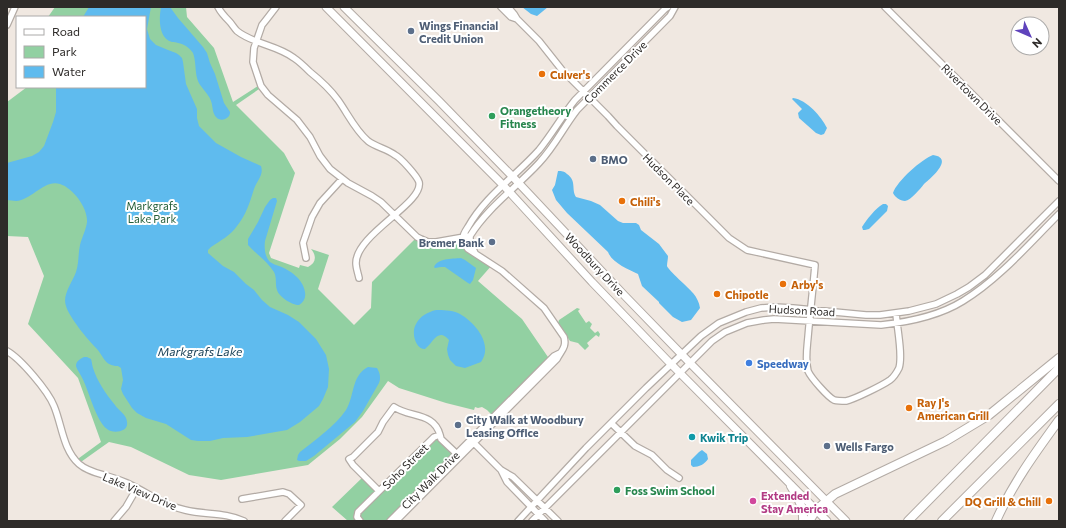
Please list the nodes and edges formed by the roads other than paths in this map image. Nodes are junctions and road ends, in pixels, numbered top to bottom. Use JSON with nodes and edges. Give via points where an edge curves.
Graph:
{"nodes":[{"id":1,"x":15,"y":7,"type":"edge"},
{"id":2,"x":218,"y":7,"type":"edge"},
{"id":3,"x":276,"y":7,"type":"edge"},
{"id":4,"x":326,"y":7,"type":"edge"},
{"id":5,"x":344,"y":7,"type":"edge"},
{"id":6,"x":501,"y":7,"type":"edge"},
{"id":7,"x":508,"y":7,"type":"edge"},
{"id":8,"x":668,"y":7,"type":"edge"},
{"id":9,"x":675,"y":7,"type":"edge"},
{"id":10,"x":885,"y":7,"type":"edge"},
{"id":11,"x":516,"y":19,"type":"junction"},
{"id":12,"x":7,"y":25,"type":"edge"},
{"id":13,"x":256,"y":41,"type":"junction"},
{"id":14,"x":583,"y":91,"type":"junction"},
{"id":15,"x":590,"y":97,"type":"junction"},
{"id":16,"x":512,"y":176,"type":"junction"},
{"id":17,"x":342,"y":179,"type":"junction"},
{"id":18,"x":1059,"y":181,"type":"edge"},
{"id":19,"x":519,"y":184,"type":"junction"},
{"id":20,"x":503,"y":185,"type":"junction"},
{"id":21,"x":509,"y":192,"type":"junction"},
{"id":22,"x":1059,"y":201,"type":"edge"},
{"id":23,"x":1059,"y":214,"type":"edge"},
{"id":24,"x":395,"y":215,"type":"junction"},
{"id":25,"x":470,"y":236,"type":"junction"},
{"id":26,"x":463,"y":238,"type":"junction"},
{"id":27,"x":475,"y":253,"type":"junction"},
{"id":28,"x":306,"y":258,"type":"dead end"},
{"id":29,"x":359,"y":278,"type":"dead end"},
{"id":30,"x":810,"y":310,"type":"junction"},
{"id":31,"x":896,"y":313,"type":"junction"},
{"id":32,"x":809,"y":321,"type":"junction"},
{"id":33,"x":897,"y":323,"type":"junction"},
{"id":34,"x":7,"y":351,"type":"edge"},
{"id":35,"x":681,"y":355,"type":"junction"},
{"id":36,"x":1059,"y":358,"type":"edge"},
{"id":37,"x":690,"y":363,"type":"junction"},
{"id":38,"x":671,"y":364,"type":"junction"},
{"id":39,"x":1059,"y":368,"type":"edge"},
{"id":40,"x":680,"y":373,"type":"junction"},
{"id":41,"x":1059,"y":404,"type":"edge"},
{"id":42,"x":1059,"y":420,"type":"edge"},
{"id":43,"x":612,"y":423,"type":"junction"},
{"id":44,"x":621,"y":432,"type":"junction"},
{"id":45,"x":440,"y":435,"type":"junction"},
{"id":46,"x":472,"y":441,"type":"junction"},
{"id":47,"x":458,"y":455,"type":"junction"},
{"id":48,"x":501,"y":470,"type":"junction"},
{"id":49,"x":679,"y":478,"type":"dead end"},
{"id":50,"x":791,"y":486,"type":"junction"},
{"id":51,"x":137,"y":488,"type":"junction"},
{"id":52,"x":379,"y":491,"type":"junction"},
{"id":53,"x":242,"y":499,"type":"dead end"},
{"id":54,"x":536,"y":501,"type":"junction"},
{"id":55,"x":826,"y":501,"type":"junction"},
{"id":56,"x":531,"y":507,"type":"junction"},
{"id":57,"x":545,"y":508,"type":"junction"},
{"id":58,"x":816,"y":510,"type":"junction"},
{"id":59,"x":215,"y":514,"type":"junction"},
{"id":60,"x":539,"y":515,"type":"junction"},
{"id":61,"x":114,"y":521,"type":"edge"},
{"id":62,"x":215,"y":521,"type":"edge"},
{"id":63,"x":244,"y":521,"type":"edge"},
{"id":64,"x":285,"y":521,"type":"edge"},
{"id":65,"x":360,"y":521,"type":"edge"},
{"id":66,"x":390,"y":521,"type":"edge"},
{"id":67,"x":396,"y":521,"type":"edge"},
{"id":68,"x":518,"y":521,"type":"edge"},
{"id":69,"x":532,"y":521,"type":"edge"},
{"id":70,"x":544,"y":521,"type":"edge"},
{"id":71,"x":558,"y":521,"type":"edge"},
{"id":72,"x":803,"y":521,"type":"edge"},
{"id":73,"x":809,"y":521,"type":"edge"},
{"id":74,"x":827,"y":521,"type":"edge"},
{"id":75,"x":846,"y":521,"type":"edge"},
{"id":76,"x":908,"y":521,"type":"edge"},
{"id":77,"x":942,"y":521,"type":"edge"},
{"id":78,"x":996,"y":521,"type":"edge"}],
"edges":[{"from":1,"to":12,"type":"street"},
{"from":2,"to":13,"type":"street","via":[[237,30]]},
{"from":3,"to":13,"type":"street","via":[[262,25]]},
{"from":4,"to":20,"type":"main road","name":"Woodbury Drive"},
{"from":5,"to":16,"type":"main road","name":"Woodbury Drive"},
{"from":6,"to":11,"type":"street","name":"Hudson Place"},
{"from":7,"to":11,"type":"street","name":"Hudson Place"},
{"from":8,"to":14,"type":"street","name":"Commerce Drive"},
{"from":9,"to":15,"type":"street","name":"Commerce Drive","via":[[670,16]]},
{"from":10,"to":18,"type":"street","name":"Rivertown Drive"},
{"from":11,"to":14,"type":"street","name":"Hudson Place"},
{"from":13,"to":17,"type":"street","via":[[254,62],[262,87],[272,99],[298,120],[320,156]]},
{"from":13,"to":24,"type":"street","via":[[285,52],[301,63],[325,85],[362,135],[378,147],[396,155],[416,177],[418,191]]},
{"from":14,"to":15,"type":"street","name":"Hudson Place"},
{"from":14,"to":16,"type":"street","name":"Commerce Drive","via":[[541,146]]},
{"from":15,"to":19,"type":"street","name":"Commerce Drive","via":[[569,120],[548,153]]},
{"from":15,"to":30,"type":"street","name":"Hudson Place","via":[[729,238],[747,250],[815,265]]},
{"from":16,"to":19,"type":"main road","name":"Woodbury Drive"},
{"from":16,"to":20,"type":"street","name":"Commerce Drive"},
{"from":17,"to":24,"type":"street","via":[[381,202]]},
{"from":17,"to":28,"type":"street","via":[[315,209],[304,243]]},
{"from":19,"to":21,"type":"street","name":"Commerce Drive"},
{"from":19,"to":35,"type":"main road","name":"Woodbury Drive"},
{"from":20,"to":21,"type":"main road","name":"Woodbury Drive"},
{"from":20,"to":26,"type":"street","name":"Commerce Drive","via":[[474,217]]},
{"from":21,"to":25,"type":"street","name":"Commerce Drive","via":[[482,219]]},
{"from":21,"to":38,"type":"main road","name":"Woodbury Drive"},
{"from":22,"to":31,"type":"street","name":"Hudson Road","via":[[990,270],[969,287],[936,304]]},
{"from":23,"to":33,"type":"street","name":"Hudson Road","via":[[999,274],[974,294],[939,312]]},
{"from":24,"to":26,"type":"street","via":[[417,237],[424,240],[436,242]]},
{"from":24,"to":29,"type":"street","via":[[368,238],[360,250],[356,264]]},
{"from":25,"to":26,"type":"street"},
{"from":25,"to":27,"type":"street"},
{"from":26,"to":27,"type":"street","name":"City Walk Drive","via":[[468,249]]},
{"from":27,"to":46,"type":"street","name":"City Walk Drive","via":[[503,272],[546,311],[565,339],[565,347]]},
{"from":30,"to":31,"type":"street","name":"Hudson Road","via":[[866,315]]},
{"from":30,"to":32,"type":"street"},
{"from":30,"to":35,"type":"street","name":"Hudson Road","via":[[775,307],[746,312],[709,330]]},
{"from":31,"to":33,"type":"street"},
{"from":32,"to":33,"type":"street","name":"Hudson Road","via":[[881,325]]},
{"from":32,"to":33,"type":"street","via":[[806,360],[808,371],[831,398],[845,401],[886,382],[897,373],[900,358]]},
{"from":32,"to":37,"type":"street","name":"Hudson Road","via":[[774,319],[736,327],[712,341]]},
{"from":34,"to":51,"type":"street","name":"Lake View Drive","via":[[47,392],[70,454],[77,462],[83,468]]},
{"from":35,"to":37,"type":"main road","name":"Woodbury Drive"},
{"from":35,"to":38,"type":"street","name":"Hudson Road"},
{"from":36,"to":55,"type":"highway","via":[[989,415],[946,441],[835,494]]},
{"from":37,"to":40,"type":"street","name":"Hudson Road"},
{"from":37,"to":55,"type":"main road","name":"Woodbury Drive"},
{"from":38,"to":40,"type":"main road","name":"Woodbury Drive"},
{"from":38,"to":43,"type":"street","name":"Hudson Road"},
{"from":39,"to":76,"type":"highway"},
{"from":40,"to":44,"type":"street","name":"Hudson Road"},
{"from":40,"to":50,"type":"main road","name":"Woodbury Drive"},
{"from":41,"to":77,"type":"highway"},
{"from":42,"to":78,"type":"highway","via":[[1019,477]]},
{"from":43,"to":44,"type":"street"},
{"from":43,"to":54,"type":"street","name":"Hudson Road"},
{"from":44,"to":49,"type":"street","via":[[635,446],[652,455]]},
{"from":44,"to":57,"type":"street","name":"Hudson Road"},
{"from":45,"to":47,"type":"street","name":"Soho Street"},
{"from":45,"to":52,"type":"street","name":"Soho Street","via":[[433,438]]},
{"from":45,"to":52,"type":"street","via":[[430,420],[394,407],[378,432],[349,459]]},
{"from":46,"to":47,"type":"street","name":"City Walk Drive"},
{"from":46,"to":48,"type":"street"},
{"from":47,"to":66,"type":"street","name":"City Walk Drive"},
{"from":47,"to":67,"type":"street","name":"City Walk Drive"},
{"from":48,"to":54,"type":"street","via":[[513,477]]},
{"from":48,"to":56,"type":"street","via":[[507,482]]},
{"from":50,"to":58,"type":"main road","name":"Woodbury Drive"},
{"from":50,"to":72,"type":"highway","via":[[802,506]]},
{"from":51,"to":59,"type":"street","name":"Lake View Drive","via":[[161,502],[178,508]]},
{"from":51,"to":61,"type":"street"},
{"from":52,"to":65,"type":"street","name":"Soho Street","via":[[357,514]]},
{"from":53,"to":64,"type":"street","via":[[288,493],[301,505]]},
{"from":54,"to":56,"type":"street","name":"Hudson Road"},
{"from":54,"to":57,"type":"street"},
{"from":55,"to":58,"type":"highway"},
{"from":55,"to":75,"type":"main road","name":"Woodbury Drive"},
{"from":56,"to":60,"type":"street"},
{"from":56,"to":68,"type":"street","name":"Hudson Road"},
{"from":57,"to":60,"type":"street","name":"Hudson Road"},
{"from":57,"to":71,"type":"street"},
{"from":58,"to":73,"type":"highway"},
{"from":58,"to":74,"type":"main road","name":"Woodbury Drive"},
{"from":59,"to":62,"type":"street"},
{"from":59,"to":63,"type":"street","name":"Lake View Drive"},
{"from":60,"to":69,"type":"street","name":"Hudson Road"},
{"from":60,"to":70,"type":"street"}]}
